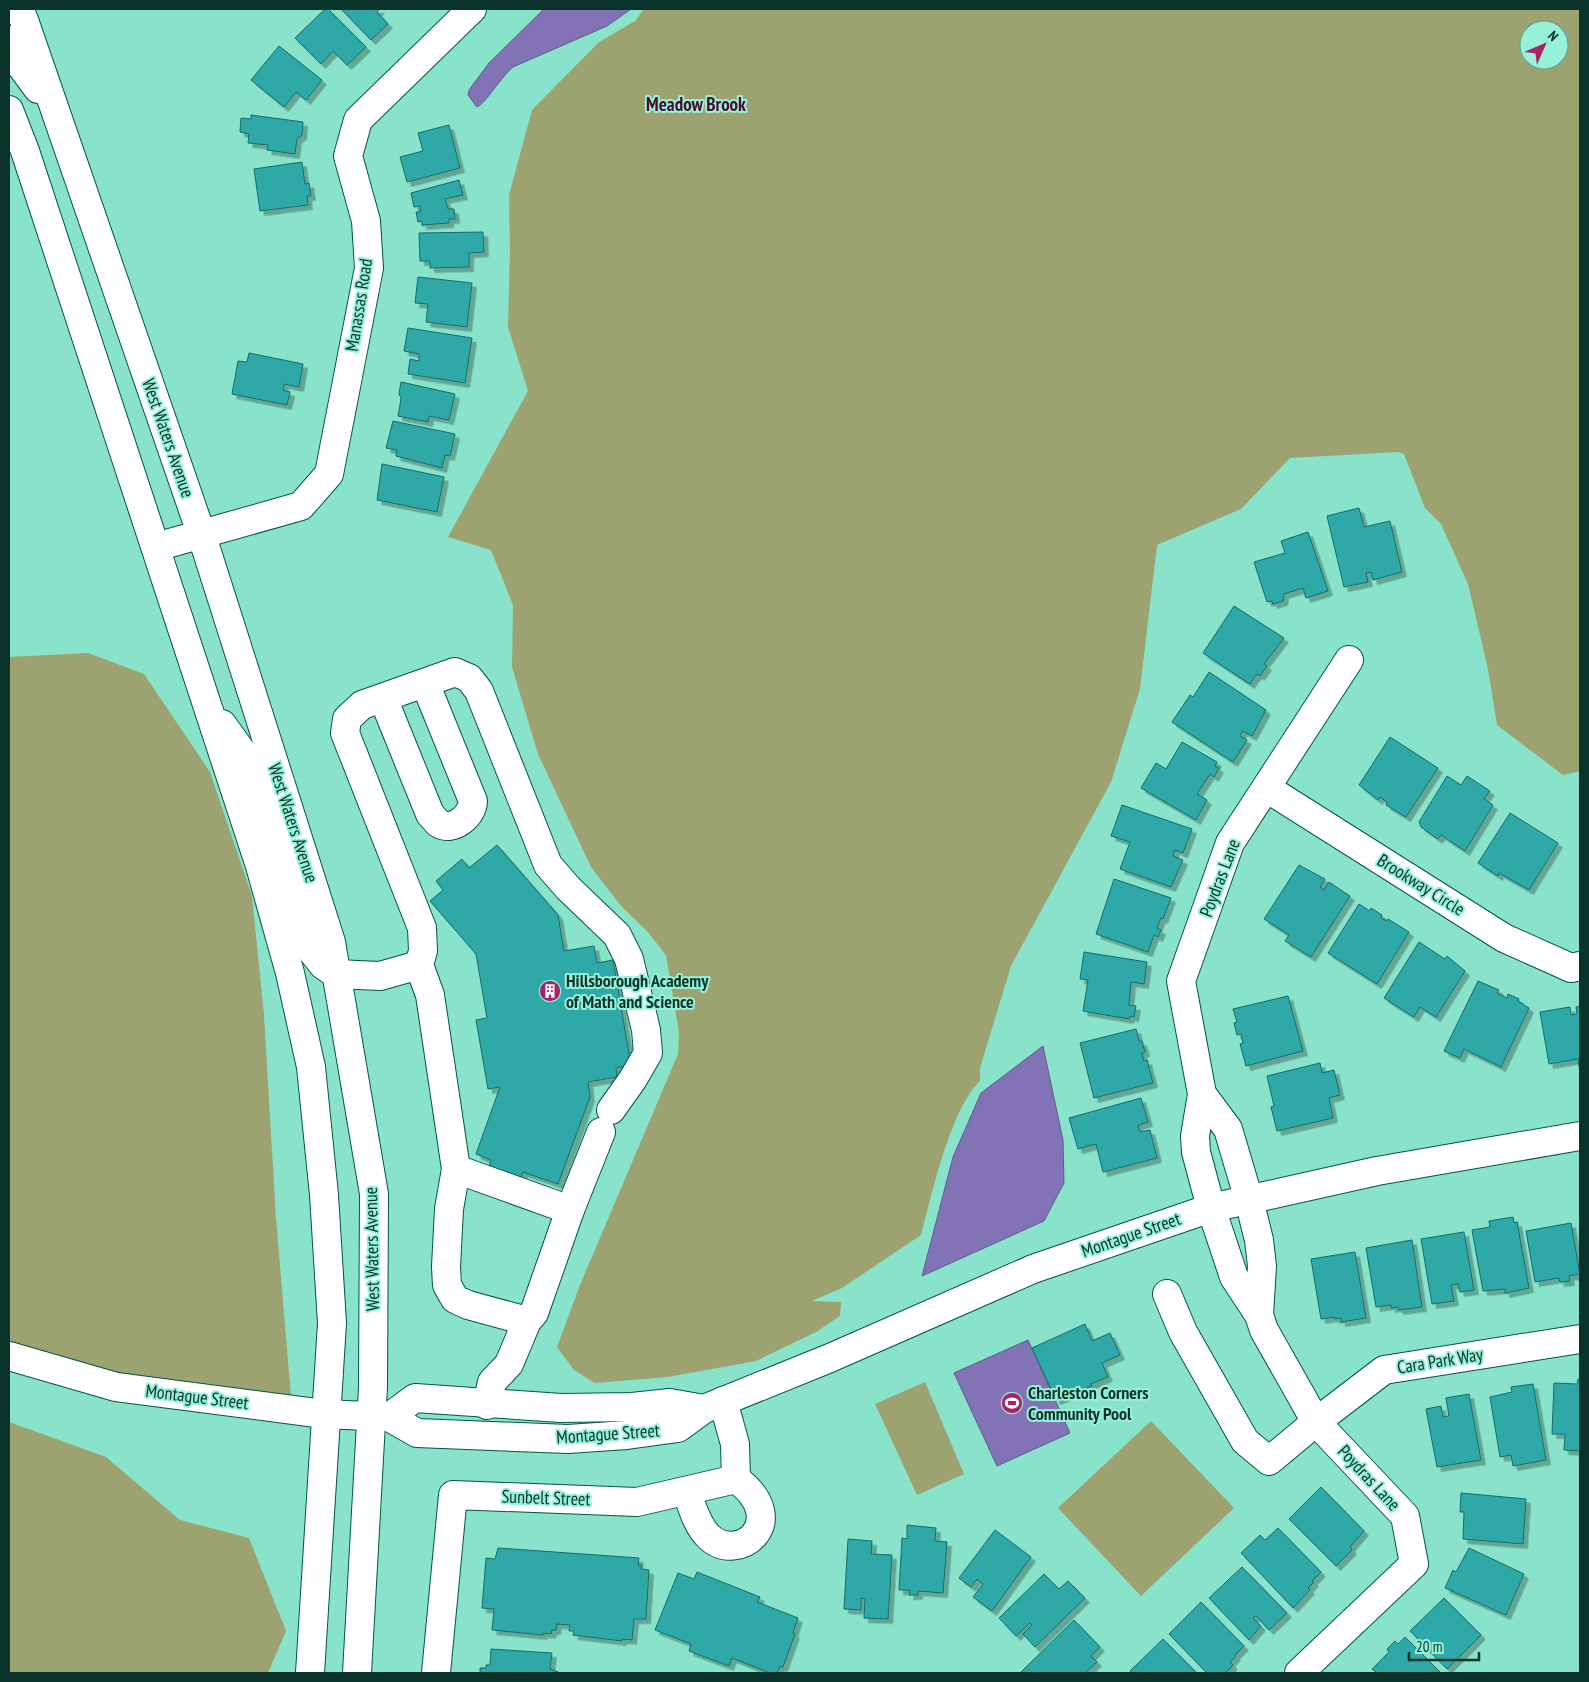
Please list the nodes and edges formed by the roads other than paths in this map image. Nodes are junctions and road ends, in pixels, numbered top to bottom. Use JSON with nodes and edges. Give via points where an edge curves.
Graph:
{"nodes":[{"id":1,"x":18,"y":9,"type":"edge"},
{"id":2,"x":472,"y":9,"type":"edge"},
{"id":3,"x":9,"y":40,"type":"edge"},
{"id":4,"x":9,"y":110,"type":"edge"},
{"id":5,"x":57,"y":115,"type":"junction"},
{"id":6,"x":201,"y":533,"type":"junction"},
{"id":7,"x":156,"y":547,"type":"junction"},
{"id":8,"x":1349,"y":660,"type":"dead end"},
{"id":9,"x":426,"y":683,"type":"junction"},
{"id":10,"x":383,"y":698,"type":"junction"},
{"id":11,"x":207,"y":702,"type":"junction"},
{"id":12,"x":1268,"y":788,"type":"junction"},
{"id":13,"x":420,"y":965,"type":"junction"},
{"id":14,"x":1580,"y":966,"type":"edge"},
{"id":15,"x":336,"y":974,"type":"junction"},
{"id":16,"x":1202,"y":1094,"type":"junction"},
{"id":17,"x":1580,"y":1136,"type":"edge"},
{"id":18,"x":456,"y":1169,"type":"junction"},
{"id":19,"x":1249,"y":1200,"type":"junction"},
{"id":20,"x":1211,"y":1208,"type":"junction"},
{"id":21,"x":570,"y":1210,"type":"junction"},
{"id":22,"x":1167,"y":1294,"type":"dead end"},
{"id":23,"x":1259,"y":1315,"type":"junction"},
{"id":24,"x":527,"y":1321,"type":"junction"},
{"id":25,"x":1580,"y":1339,"type":"edge"},
{"id":26,"x":9,"y":1356,"type":"edge"},
{"id":27,"x":487,"y":1405,"type":"junction"},
{"id":28,"x":714,"y":1405,"type":"junction"},
{"id":29,"x":324,"y":1414,"type":"junction"},
{"id":30,"x":381,"y":1417,"type":"junction"},
{"id":31,"x":1316,"y":1422,"type":"junction"},
{"id":32,"x":736,"y":1479,"type":"junction"},
{"id":33,"x":686,"y":1491,"type":"junction"},
{"id":34,"x":310,"y":1673,"type":"edge"},
{"id":35,"x":357,"y":1673,"type":"edge"},
{"id":36,"x":436,"y":1673,"type":"edge"},
{"id":37,"x":1299,"y":1673,"type":"edge"}],
"edges":[{"from":1,"to":5,"type":"street","name":"West Waters Avenue"},
{"from":2,"to":6,"type":"street","name":"Manassas Road","via":[[358,120],[348,156],[366,220],[369,268],[329,474],[301,506]]},
{"from":3,"to":5,"type":"street","via":[[21,66]]},
{"from":4,"to":7,"type":"street"},
{"from":5,"to":6,"type":"street","name":"West Waters Avenue"},
{"from":6,"to":7,"type":"street","name":"Manassas Road"},
{"from":6,"to":15,"type":"street","name":"West Waters Avenue","via":[[331,942]]},
{"from":7,"to":11,"type":"street"},
{"from":8,"to":12,"type":"street","name":"Poydras Lane"},
{"from":9,"to":10,"type":"street"},
{"from":9,"to":10,"type":"street","via":[[473,801],[468,816],[457,824],[439,823],[430,814]]},
{"from":9,"to":21,"type":"street","via":[[455,672],[469,678],[479,691],[548,866],[617,935],[629,959],[646,1030],[648,1053],[606,1121]]},
{"from":10,"to":13,"type":"street","via":[[362,706],[347,719],[345,733],[422,928]]},
{"from":11,"to":15,"type":"street","via":[[250,763],[308,946],[323,966]]},
{"from":11,"to":29,"type":"street","via":[[260,866],[290,974],[311,1067],[332,1323]]},
{"from":12,"to":14,"type":"street","name":"Brookway Circle","via":[[1504,938],[1571,968]]},
{"from":12,"to":16,"type":"street","name":"Poydras Lane","via":[[1230,843],[1181,981]]},
{"from":13,"to":15,"type":"street","via":[[380,976]]},
{"from":13,"to":18,"type":"street","via":[[430,995]]},
{"from":15,"to":30,"type":"street","name":"West Waters Avenue","via":[[374,1194]]},
{"from":16,"to":19,"type":"street","name":"Poydras Lane","via":[[1228,1128]]},
{"from":16,"to":20,"type":"street","name":"Poydras Lane","via":[[1195,1136],[1196,1152]]},
{"from":17,"to":19,"type":"street","name":"Montague Street","via":[[1377,1172]]},
{"from":18,"to":21,"type":"street"},
{"from":18,"to":24,"type":"street","via":[[449,1209],[447,1285],[454,1299]]},
{"from":19,"to":20,"type":"street","name":"Montague Street"},
{"from":19,"to":23,"type":"street","name":"Poydras Lane","via":[[1262,1266]]},
{"from":20,"to":23,"type":"street","name":"Poydras Lane","via":[[1234,1277]]},
{"from":20,"to":28,"type":"street","name":"Montague Street","via":[[1032,1269]]},
{"from":21,"to":24,"type":"street","via":[[534,1313]]},
{"from":22,"to":31,"type":"street","name":"Cara Park Way","via":[[1183,1332],[1245,1441],[1269,1461]]},
{"from":23,"to":31,"type":"street","name":"Poydras Lane","via":[[1264,1330]]},
{"from":24,"to":27,"type":"street","via":[[509,1364],[492,1382]]},
{"from":25,"to":31,"type":"street","name":"Cara Park Way","via":[[1384,1370]]},
{"from":26,"to":29,"type":"street","name":"Montague Street","via":[[116,1387]]},
{"from":27,"to":28,"type":"street","name":"Montague Street","via":[[560,1408],[670,1403]]},
{"from":27,"to":30,"type":"street","name":"Montague Street","via":[[415,1398]]},
{"from":28,"to":30,"type":"street","name":"Montague Street","via":[[678,1428],[568,1439],[417,1433]]},
{"from":28,"to":32,"type":"street","via":[[735,1444]]},
{"from":29,"to":30,"type":"street","name":"Montague Street"},
{"from":29,"to":34,"type":"street"},
{"from":30,"to":35,"type":"street","name":"West Waters Avenue"},
{"from":31,"to":37,"type":"street","name":"Poydras Lane","via":[[1405,1516],[1414,1564]]},
{"from":32,"to":33,"type":"street","name":"Sunbelt Street"},
{"from":32,"to":33,"type":"street","via":[[759,1501],[762,1513],[760,1525],[753,1536],[731,1546],[719,1544],[708,1536],[699,1524]]},
{"from":33,"to":36,"type":"street","name":"Sunbelt Street","via":[[637,1502],[453,1495]]}]}
